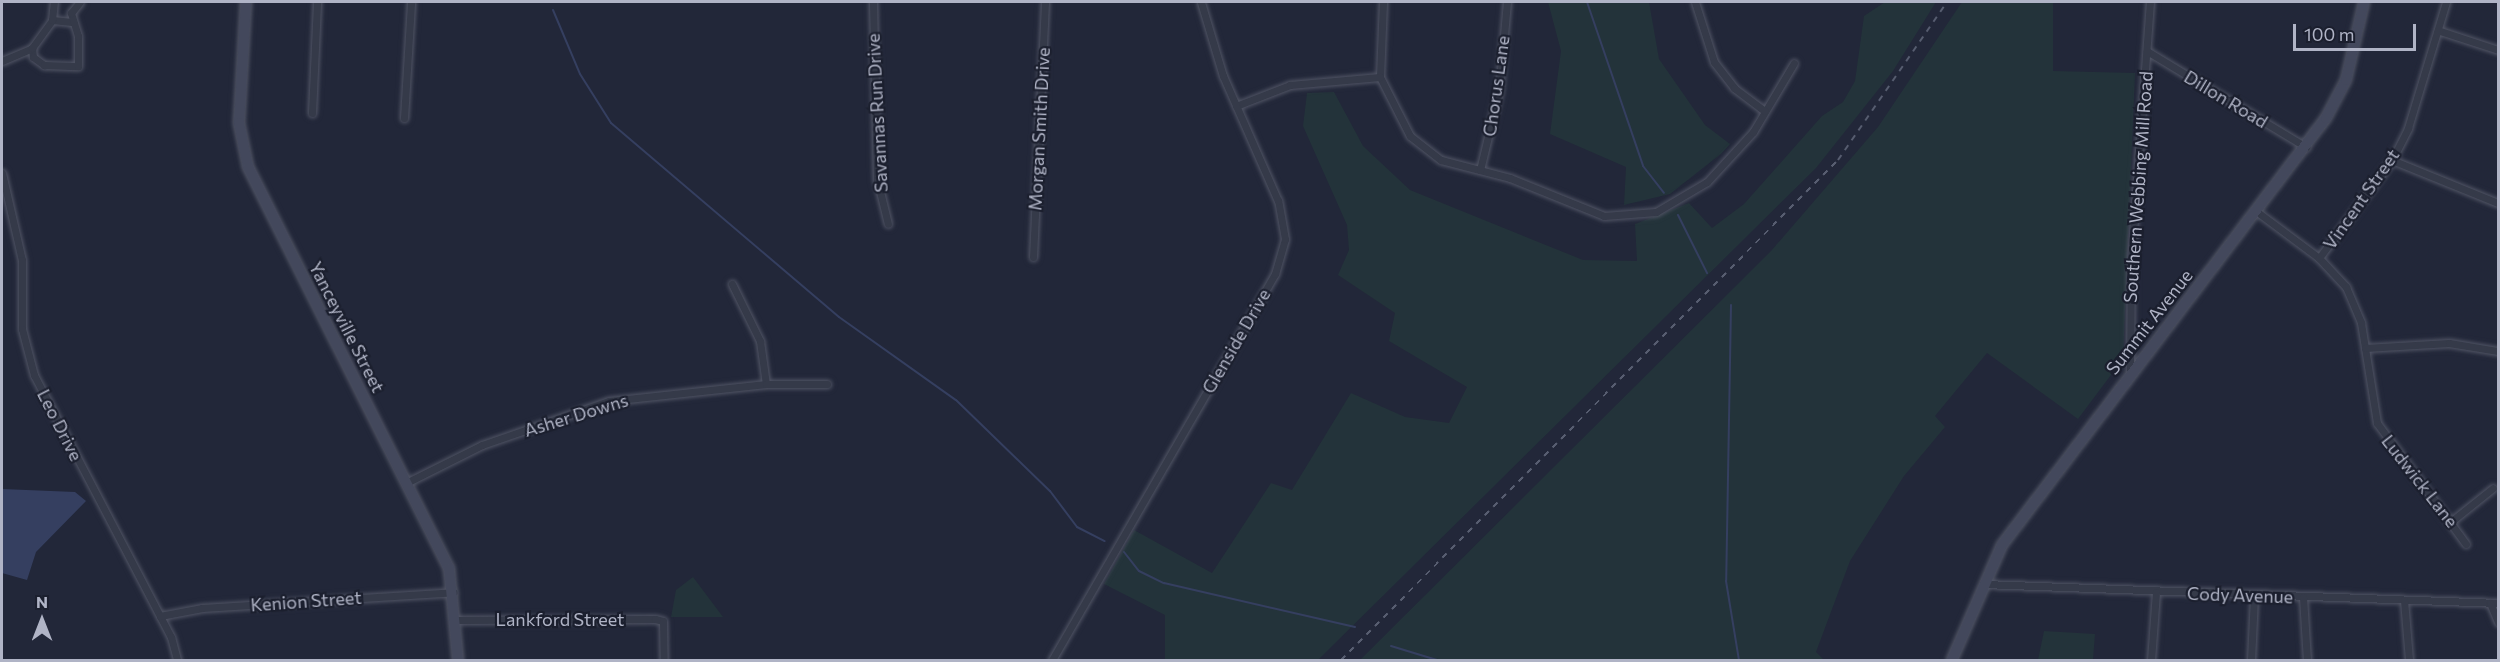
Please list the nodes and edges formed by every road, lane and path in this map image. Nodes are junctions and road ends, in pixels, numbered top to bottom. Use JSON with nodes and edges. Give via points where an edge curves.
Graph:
{"nodes":[{"id":1,"x":54,"y":2,"type":"edge"},
{"id":2,"x":80,"y":2,"type":"edge"},
{"id":3,"x":246,"y":2,"type":"edge"},
{"id":4,"x":317,"y":2,"type":"edge"},
{"id":5,"x":411,"y":2,"type":"edge"},
{"id":6,"x":873,"y":2,"type":"edge"},
{"id":7,"x":1045,"y":2,"type":"edge"},
{"id":8,"x":1201,"y":2,"type":"edge"},
{"id":9,"x":1383,"y":2,"type":"edge"},
{"id":10,"x":1507,"y":2,"type":"edge"},
{"id":11,"x":1695,"y":2,"type":"edge"},
{"id":12,"x":2150,"y":2,"type":"edge"},
{"id":13,"x":2364,"y":2,"type":"edge"},
{"id":14,"x":2446,"y":2,"type":"edge"},
{"id":15,"x":52,"y":20,"type":"junction"},
{"id":16,"x":72,"y":22,"type":"junction"},
{"id":17,"x":2440,"y":31,"type":"junction"},
{"id":18,"x":32,"y":48,"type":"junction"},
{"id":19,"x":2499,"y":50,"type":"edge"},
{"id":20,"x":2147,"y":51,"type":"junction"},
{"id":21,"x":2,"y":61,"type":"edge"},
{"id":22,"x":1794,"y":63,"type":"dead end"},
{"id":23,"x":1380,"y":77,"type":"junction"},
{"id":24,"x":1236,"y":106,"type":"junction"},
{"id":25,"x":1764,"y":111,"type":"junction"},
{"id":26,"x":312,"y":113,"type":"dead end"},
{"id":27,"x":404,"y":118,"type":"dead end"},
{"id":28,"x":2306,"y":147,"type":"junction"},
{"id":29,"x":2392,"y":160,"type":"junction"},
{"id":30,"x":1480,"y":170,"type":"junction"},
{"id":31,"x":2,"y":172,"type":"edge"},
{"id":32,"x":2499,"y":203,"type":"edge"},
{"id":33,"x":2256,"y":211,"type":"junction"},
{"id":34,"x":888,"y":224,"type":"dead end"},
{"id":35,"x":1033,"y":256,"type":"dead end"},
{"id":36,"x":2319,"y":258,"type":"junction"},
{"id":37,"x":732,"y":284,"type":"dead end"},
{"id":38,"x":2365,"y":348,"type":"junction"},
{"id":39,"x":2499,"y":351,"type":"edge"},
{"id":40,"x":2130,"y":372,"type":"junction"},
{"id":41,"x":766,"y":384,"type":"junction"},
{"id":42,"x":827,"y":384,"type":"dead end"},
{"id":43,"x":408,"y":482,"type":"junction"},
{"id":44,"x":2493,"y":488,"type":"dead end"},
{"id":45,"x":2453,"y":520,"type":"junction"},
{"id":46,"x":2466,"y":544,"type":"dead end"},
{"id":47,"x":1981,"y":584,"type":"junction"},
{"id":48,"x":453,"y":592,"type":"junction"},
{"id":49,"x":2156,"y":592,"type":"junction"},
{"id":50,"x":2254,"y":596,"type":"junction"},
{"id":51,"x":2303,"y":597,"type":"junction"},
{"id":52,"x":2404,"y":600,"type":"junction"},
{"id":53,"x":2490,"y":603,"type":"junction"},
{"id":54,"x":2499,"y":603,"type":"edge"},
{"id":55,"x":160,"y":616,"type":"junction"},
{"id":56,"x":457,"y":620,"type":"junction"},
{"id":57,"x":2499,"y":622,"type":"edge"},
{"id":58,"x":177,"y":660,"type":"edge"},
{"id":59,"x":459,"y":660,"type":"edge"},
{"id":60,"x":664,"y":660,"type":"edge"},
{"id":61,"x":1052,"y":660,"type":"edge"},
{"id":62,"x":1952,"y":660,"type":"edge"},
{"id":63,"x":2151,"y":660,"type":"edge"},
{"id":64,"x":2251,"y":660,"type":"edge"},
{"id":65,"x":2307,"y":660,"type":"edge"},
{"id":66,"x":2409,"y":660,"type":"edge"}],
"edges":[{"from":1,"to":15,"type":"street"},
{"from":2,"to":16,"type":"street"},
{"from":3,"to":43,"type":"main road","name":"Yanceyville Street","via":[[239,123],[248,167]]},
{"from":4,"to":26,"type":"street"},
{"from":5,"to":27,"type":"street"},
{"from":6,"to":34,"type":"street","name":"Savannas Run Drive","via":[[878,178]]},
{"from":7,"to":35,"type":"street","name":"Morgan Smith Drive"},
{"from":8,"to":24,"type":"street","name":"Glenside Drive","via":[[1210,42]]},
{"from":9,"to":23,"type":"street"},
{"from":10,"to":30,"type":"street","name":"Chorus Lane","via":[[1499,92]]},
{"from":11,"to":25,"type":"street","via":[[1714,62],[1734,88]]},
{"from":12,"to":20,"type":"street","name":"Southern Webbing Mill Road"},
{"from":13,"to":28,"type":"main road","name":"Summit Avenue","via":[[2346,80]]},
{"from":14,"to":17,"type":"street","name":"Vincent Street"},
{"from":15,"to":16,"type":"street"},
{"from":15,"to":18,"type":"street"},
{"from":16,"to":18,"type":"street","via":[[78,36],[78,66],[44,65],[33,57]]},
{"from":17,"to":19,"type":"street"},
{"from":17,"to":29,"type":"street","name":"Vincent Street"},
{"from":18,"to":21,"type":"street"},
{"from":20,"to":28,"type":"street","name":"Dillon Road"},
{"from":20,"to":40,"type":"street","name":"Southern Webbing Mill Road","via":[[2131,260]]},
{"from":22,"to":25,"type":"street"},
{"from":23,"to":24,"type":"street","via":[[1290,85]]},
{"from":23,"to":30,"type":"street","via":[[1398,122],[1425,150]]},
{"from":24,"to":61,"type":"street","name":"Glenside Drive","via":[[1284,223],[1275,274]]},
{"from":25,"to":30,"type":"street","via":[[1732,158],[1707,182],[1641,216],[1605,216]]},
{"from":28,"to":33,"type":"main road","name":"Summit Avenue"},
{"from":29,"to":32,"type":"street"},
{"from":29,"to":36,"type":"street","name":"Vincent Street"},
{"from":31,"to":55,"type":"street","name":"Leo Drive","via":[[22,260],[22,329],[34,375]]},
{"from":33,"to":36,"type":"street","name":"Ludwick Lane"},
{"from":33,"to":40,"type":"main road","name":"Summit Avenue"},
{"from":36,"to":38,"type":"street","name":"Ludwick Lane","via":[[2356,306]]},
{"from":37,"to":41,"type":"street","via":[[760,341]]},
{"from":38,"to":39,"type":"street","via":[[2449,343]]},
{"from":38,"to":45,"type":"street","name":"Ludwick Lane","via":[[2377,423],[2399,458]]},
{"from":40,"to":47,"type":"main road","name":"Summit Avenue","via":[[2026,511]]},
{"from":41,"to":42,"type":"street","name":"Asher Downs"},
{"from":41,"to":43,"type":"street","name":"Asher Downs","via":[[609,401],[482,445]]},
{"from":43,"to":48,"type":"main road","name":"Yanceyville Street","via":[[449,567]]},
{"from":44,"to":45,"type":"street"},
{"from":45,"to":46,"type":"street","name":"Ludwick Lane"},
{"from":47,"to":49,"type":"street","name":"Cody Avenue"},
{"from":47,"to":62,"type":"main road","name":"Summit Avenue"},
{"from":48,"to":55,"type":"street","name":"Kenion Street","via":[[202,608]]},
{"from":48,"to":56,"type":"main road","name":"Yanceyville Street"},
{"from":49,"to":50,"type":"street","name":"Cody Avenue"},
{"from":49,"to":63,"type":"street"},
{"from":50,"to":51,"type":"street","name":"Cody Avenue"},
{"from":50,"to":64,"type":"street"},
{"from":51,"to":52,"type":"street","name":"Cody Avenue"},
{"from":51,"to":65,"type":"street"},
{"from":52,"to":53,"type":"street","name":"Cody Avenue"},
{"from":52,"to":66,"type":"street"},
{"from":53,"to":54,"type":"street","name":"Cody Avenue"},
{"from":53,"to":57,"type":"street"},
{"from":55,"to":58,"type":"street","name":"Leo Drive"},
{"from":56,"to":59,"type":"main road","name":"Yanceyville Street"},
{"from":56,"to":60,"type":"street","name":"Lankford Street","via":[[663,621]]}]}
